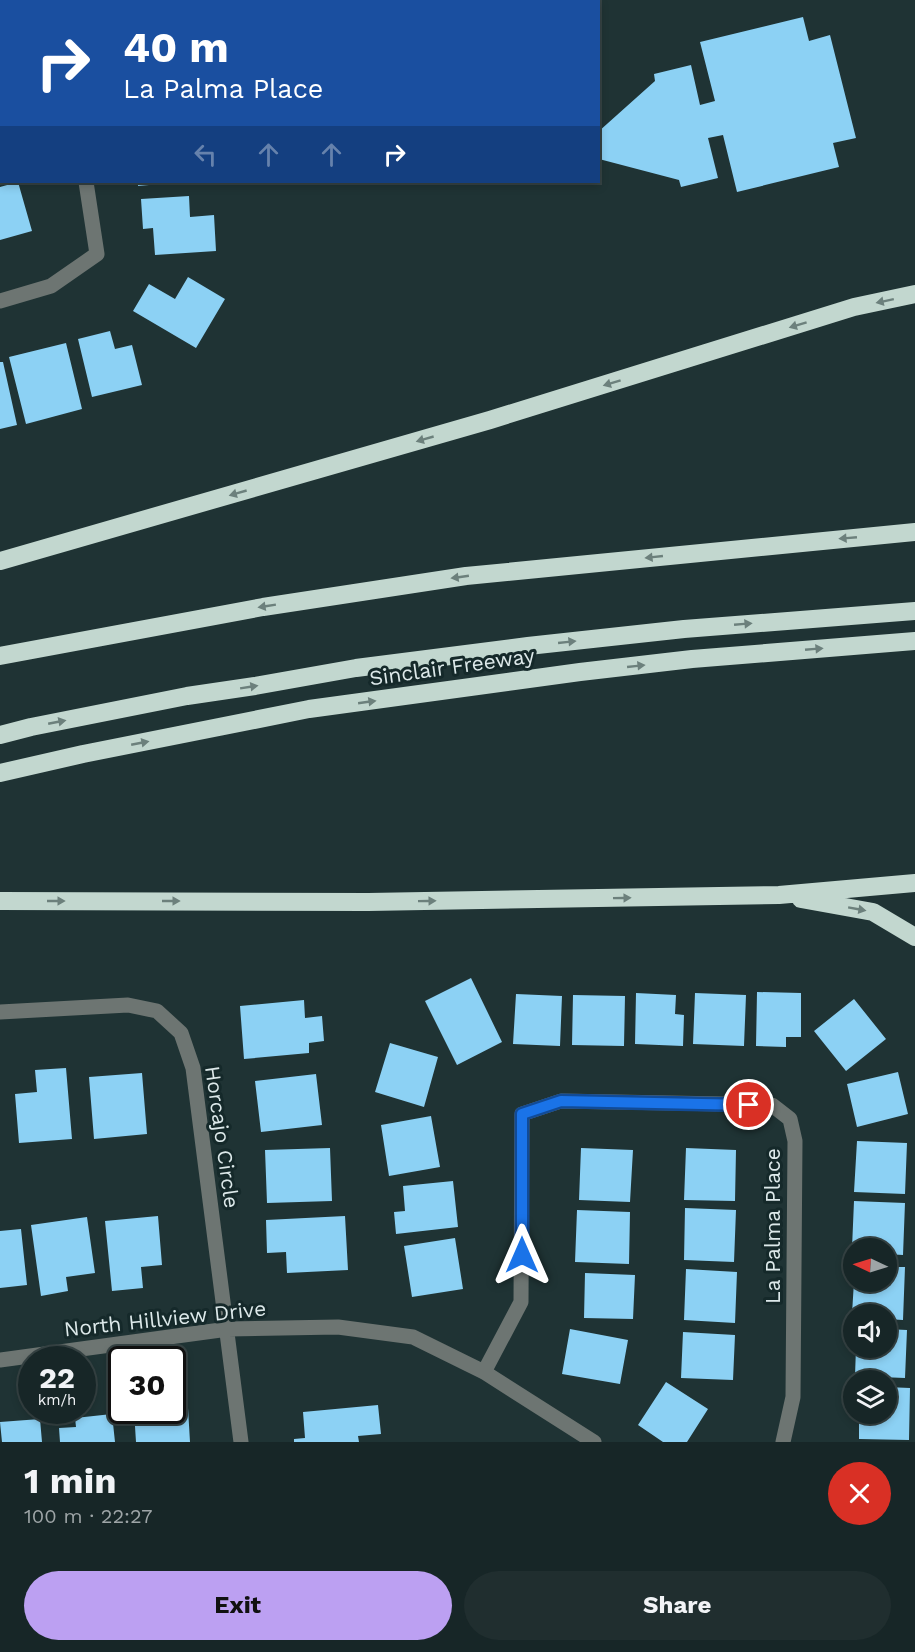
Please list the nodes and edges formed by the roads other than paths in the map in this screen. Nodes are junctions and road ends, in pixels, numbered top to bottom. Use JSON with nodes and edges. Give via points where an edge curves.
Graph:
{"nodes":[{"id":1,"x":86,"y":183,"type":"edge"},
{"id":2,"x":915,"y":294,"type":"edge"},
{"id":3,"x":0,"y":301,"type":"edge"},
{"id":4,"x":911,"y":532,"type":"edge"},
{"id":5,"x":0,"y":561,"type":"edge"},
{"id":6,"x":910,"y":611,"type":"edge"},
{"id":7,"x":911,"y":641,"type":"edge"},
{"id":8,"x":0,"y":657,"type":"edge"},
{"id":9,"x":0,"y":735,"type":"edge"},
{"id":10,"x":0,"y":773,"type":"edge"},
{"id":11,"x":915,"y":883,"type":"edge"},
{"id":12,"x":779,"y":895,"type":"junction"},
{"id":13,"x":0,"y":900,"type":"edge"},
{"id":14,"x":915,"y":937,"type":"edge"},
{"id":15,"x":0,"y":1012,"type":"edge"},
{"id":16,"x":228,"y":1329,"type":"junction"},
{"id":17,"x":0,"y":1360,"type":"edge"},
{"id":18,"x":484,"y":1372,"type":"junction"},
{"id":19,"x":241,"y":1442,"type":"edge"},
{"id":20,"x":594,"y":1442,"type":"edge"},
{"id":21,"x":783,"y":1442,"type":"edge"}],
"edges":[{"from":1,"to":3,"type":"street","via":[[97,254],[51,286]]},
{"from":2,"to":5,"type":"highway","one_way":true,"via":[[854,308],[490,420]]},
{"from":4,"to":8,"type":"highway","one_way":true,"via":[[466,576],[263,607]]},
{"from":9,"to":6,"type":"highway","one_way":true,"via":[[187,696],[356,668],[684,629]]},
{"from":10,"to":7,"type":"highway","name":"Sinclair Freeway","one_way":true,"via":[[309,710],[692,659]]},
{"from":11,"to":12,"type":"highway"},
{"from":13,"to":12,"type":"highway","one_way":true,"via":[[368,902]]},
{"from":12,"to":14,"type":"highway","one_way":true,"via":[[873,912]]},
{"from":15,"to":16,"type":"street","name":"Horcajo Circle","via":[[128,1005],[157,1011],[181,1033],[193,1068]]},
{"from":16,"to":17,"type":"street","name":"North Hillview Drive"},
{"from":16,"to":18,"type":"street","name":"North Hillview Drive","via":[[338,1327],[413,1337]]},
{"from":16,"to":19,"type":"street","name":"Horcajo Circle"},
{"from":18,"to":20,"type":"street","name":"North Hillview Drive"},
{"from":18,"to":21,"type":"street","name":"La Palma Place","via":[[521,1302],[522,1114],[561,1101],[772,1106],[790,1119],[795,1141],[793,1398]]}]}
